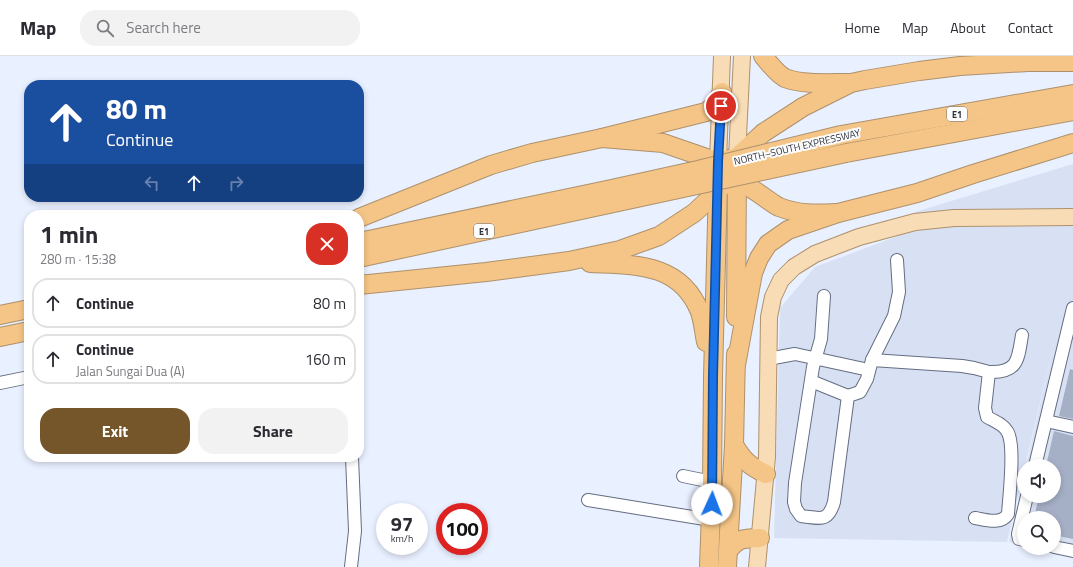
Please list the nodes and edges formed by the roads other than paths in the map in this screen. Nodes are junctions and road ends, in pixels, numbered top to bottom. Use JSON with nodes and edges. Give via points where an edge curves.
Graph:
{"nodes":[{"id":1,"x":722,"y":56,"type":"edge"},
{"id":2,"x":742,"y":56,"type":"edge"},
{"id":3,"x":763,"y":56,"type":"edge"},
{"id":4,"x":1073,"y":62,"type":"edge"},
{"id":5,"x":850,"y":83,"type":"junction"},
{"id":6,"x":722,"y":92,"type":"junction"},
{"id":7,"x":1073,"y":94,"type":"edge"},
{"id":8,"x":1073,"y":111,"type":"edge"},
{"id":9,"x":602,"y":138,"type":"junction"},
{"id":10,"x":1073,"y":143,"type":"edge"},
{"id":11,"x":737,"y":157,"type":"junction"},
{"id":12,"x":718,"y":162,"type":"junction"},
{"id":13,"x":737,"y":183,"type":"junction"},
{"id":14,"x":718,"y":187,"type":"junction"},
{"id":15,"x":608,"y":197,"type":"junction"},
{"id":16,"x":838,"y":213,"type":"junction"},
{"id":17,"x":364,"y":216,"type":"edge"},
{"id":18,"x":1073,"y":217,"type":"edge"},
{"id":19,"x":364,"y":241,"type":"edge"},
{"id":20,"x":364,"y":257,"type":"edge"},
{"id":21,"x":897,"y":260,"type":"dead end"},
{"id":22,"x":569,"y":261,"type":"junction"},
{"id":23,"x":364,"y":284,"type":"edge"},
{"id":24,"x":824,"y":296,"type":"dead end"},
{"id":25,"x":1073,"y":308,"type":"edge"},
{"id":26,"x":24,"y":310,"type":"edge"},
{"id":27,"x":0,"y":315,"type":"edge"},
{"id":28,"x":24,"y":331,"type":"edge"},
{"id":29,"x":1022,"y":335,"type":"dead end"},
{"id":30,"x":0,"y":337,"type":"edge"},
{"id":31,"x":768,"y":358,"type":"junction"},
{"id":32,"x":815,"y":358,"type":"junction"},
{"id":33,"x":736,"y":365,"type":"junction"},
{"id":34,"x":870,"y":365,"type":"junction"},
{"id":35,"x":989,"y":372,"type":"junction"},
{"id":36,"x":24,"y":379,"type":"edge"},
{"id":37,"x":811,"y":381,"type":"junction"},
{"id":38,"x":0,"y":383,"type":"edge"},
{"id":39,"x":713,"y":385,"type":"junction"},
{"id":40,"x":848,"y":396,"type":"junction"},
{"id":41,"x":1046,"y":421,"type":"junction"},
{"id":42,"x":1073,"y":427,"type":"edge"},
{"id":43,"x":734,"y":445,"type":"junction"},
{"id":44,"x":1037,"y":459,"type":"edge"},
{"id":45,"x":352,"y":462,"type":"edge"},
{"id":46,"x":766,"y":465,"type":"junction"},
{"id":47,"x":683,"y":476,"type":"dead end"},
{"id":48,"x":712,"y":482,"type":"junction"},
{"id":49,"x":588,"y":500,"type":"dead end"},
{"id":50,"x":975,"y":518,"type":"dead end"},
{"id":51,"x":711,"y":520,"type":"junction"},
{"id":52,"x":760,"y":538,"type":"junction"},
{"id":53,"x":1061,"y":548,"type":"edge"},
{"id":54,"x":1073,"y":551,"type":"edge"},
{"id":55,"x":727,"y":559,"type":"edge"},
{"id":56,"x":351,"y":567,"type":"edge"},
{"id":57,"x":709,"y":567,"type":"edge"},
{"id":58,"x":757,"y":567,"type":"edge"}],
"edges":[{"from":1,"to":6,"type":"main road"},
{"from":2,"to":11,"type":"main road"},
{"from":3,"to":5,"type":"highway","via":[[784,78],[802,82]]},
{"from":4,"to":5,"type":"highway","via":[[960,66]]},
{"from":5,"to":11,"type":"highway","via":[[803,106],[763,133]]},
{"from":6,"to":9,"type":"highway","via":[[716,104],[706,112]]},
{"from":6,"to":12,"type":"main road"},
{"from":7,"to":15,"type":"highway","name":"NORTH–SOUTH EXPRESSWAY","number":"E1","bridge":true,"via":[[841,135],[698,170]]},
{"from":8,"to":15,"type":"highway","name":"NORTH–SOUTH EXPRESSWAY","number":"E1","bridge":true},
{"from":9,"to":12,"type":"highway","via":[[663,143]]},
{"from":9,"to":17,"type":"highway","via":[[491,165]]},
{"from":10,"to":16,"type":"highway","via":[[917,193]]},
{"from":11,"to":12,"type":"highway"},
{"from":11,"to":13,"type":"highway"},
{"from":12,"to":14,"type":"highway"},
{"from":13,"to":14,"type":"highway"},
{"from":13,"to":16,"type":"highway","via":[[747,186],[779,206],[796,212],[808,215]]},
{"from":13,"to":33,"type":"highway"},
{"from":14,"to":22,"type":"highway","via":[[694,213],[659,236],[620,250]]},
{"from":14,"to":39,"type":"highway"},
{"from":15,"to":19,"type":"highway","name":"NORTH–SOUTH EXPRESSWAY","number":"E1"},
{"from":15,"to":20,"type":"highway","name":"NORTH–SOUTH EXPRESSWAY","number":"E1"},
{"from":16,"to":33,"type":"highway","via":[[788,230],[768,244],[758,258]]},
{"from":18,"to":31,"type":"main road","via":[[954,218],[915,222],[815,254],[794,267],[782,280],[773,297],[769,317]]},
{"from":21,"to":34,"type":"street","via":[[899,292],[894,316]]},
{"from":22,"to":23,"type":"highway"},
{"from":22,"to":39,"type":"highway","via":[[641,266],[663,271],[684,287],[701,314]]},
{"from":24,"to":32,"type":"street","via":[[821,339]]},
{"from":25,"to":41,"type":"street"},
{"from":26,"to":27,"type":"highway"},
{"from":28,"to":30,"type":"highway"},
{"from":29,"to":35,"type":"street","via":[[1019,357],[1013,367],[1000,372]]},
{"from":31,"to":32,"type":"street","via":[[795,354]]},
{"from":31,"to":46,"type":"main road"},
{"from":32,"to":34,"type":"street"},
{"from":32,"to":37,"type":"street"},
{"from":33,"to":43,"type":"highway"},
{"from":34,"to":35,"type":"street","via":[[962,366]]},
{"from":34,"to":40,"type":"street","via":[[867,379],[860,392]]},
{"from":35,"to":50,"type":"street","via":[[985,408],[987,417],[1008,431],[1011,439],[1008,514],[1005,519],[998,522]]},
{"from":36,"to":38,"type":"street"},
{"from":37,"to":40,"type":"street"},
{"from":37,"to":40,"type":"street","via":[[795,483],[794,502],[801,516],[820,518],[827,516],[831,511]]},
{"from":39,"to":48,"type":"highway"},
{"from":41,"to":42,"type":"street"},
{"from":41,"to":44,"type":"street"},
{"from":43,"to":46,"type":"highway","via":[[748,464]]},
{"from":43,"to":55,"type":"highway"},
{"from":45,"to":56,"type":"street","via":[[355,531]]},
{"from":46,"to":52,"type":"main road"},
{"from":47,"to":48,"type":"street"},
{"from":48,"to":51,"type":"highway"},
{"from":49,"to":51,"type":"street"},
{"from":51,"to":57,"type":"highway"},
{"from":52,"to":55,"type":"highway","via":[[741,539],[735,542]]},
{"from":52,"to":58,"type":"main road"},
{"from":53,"to":54,"type":"street"}]}
